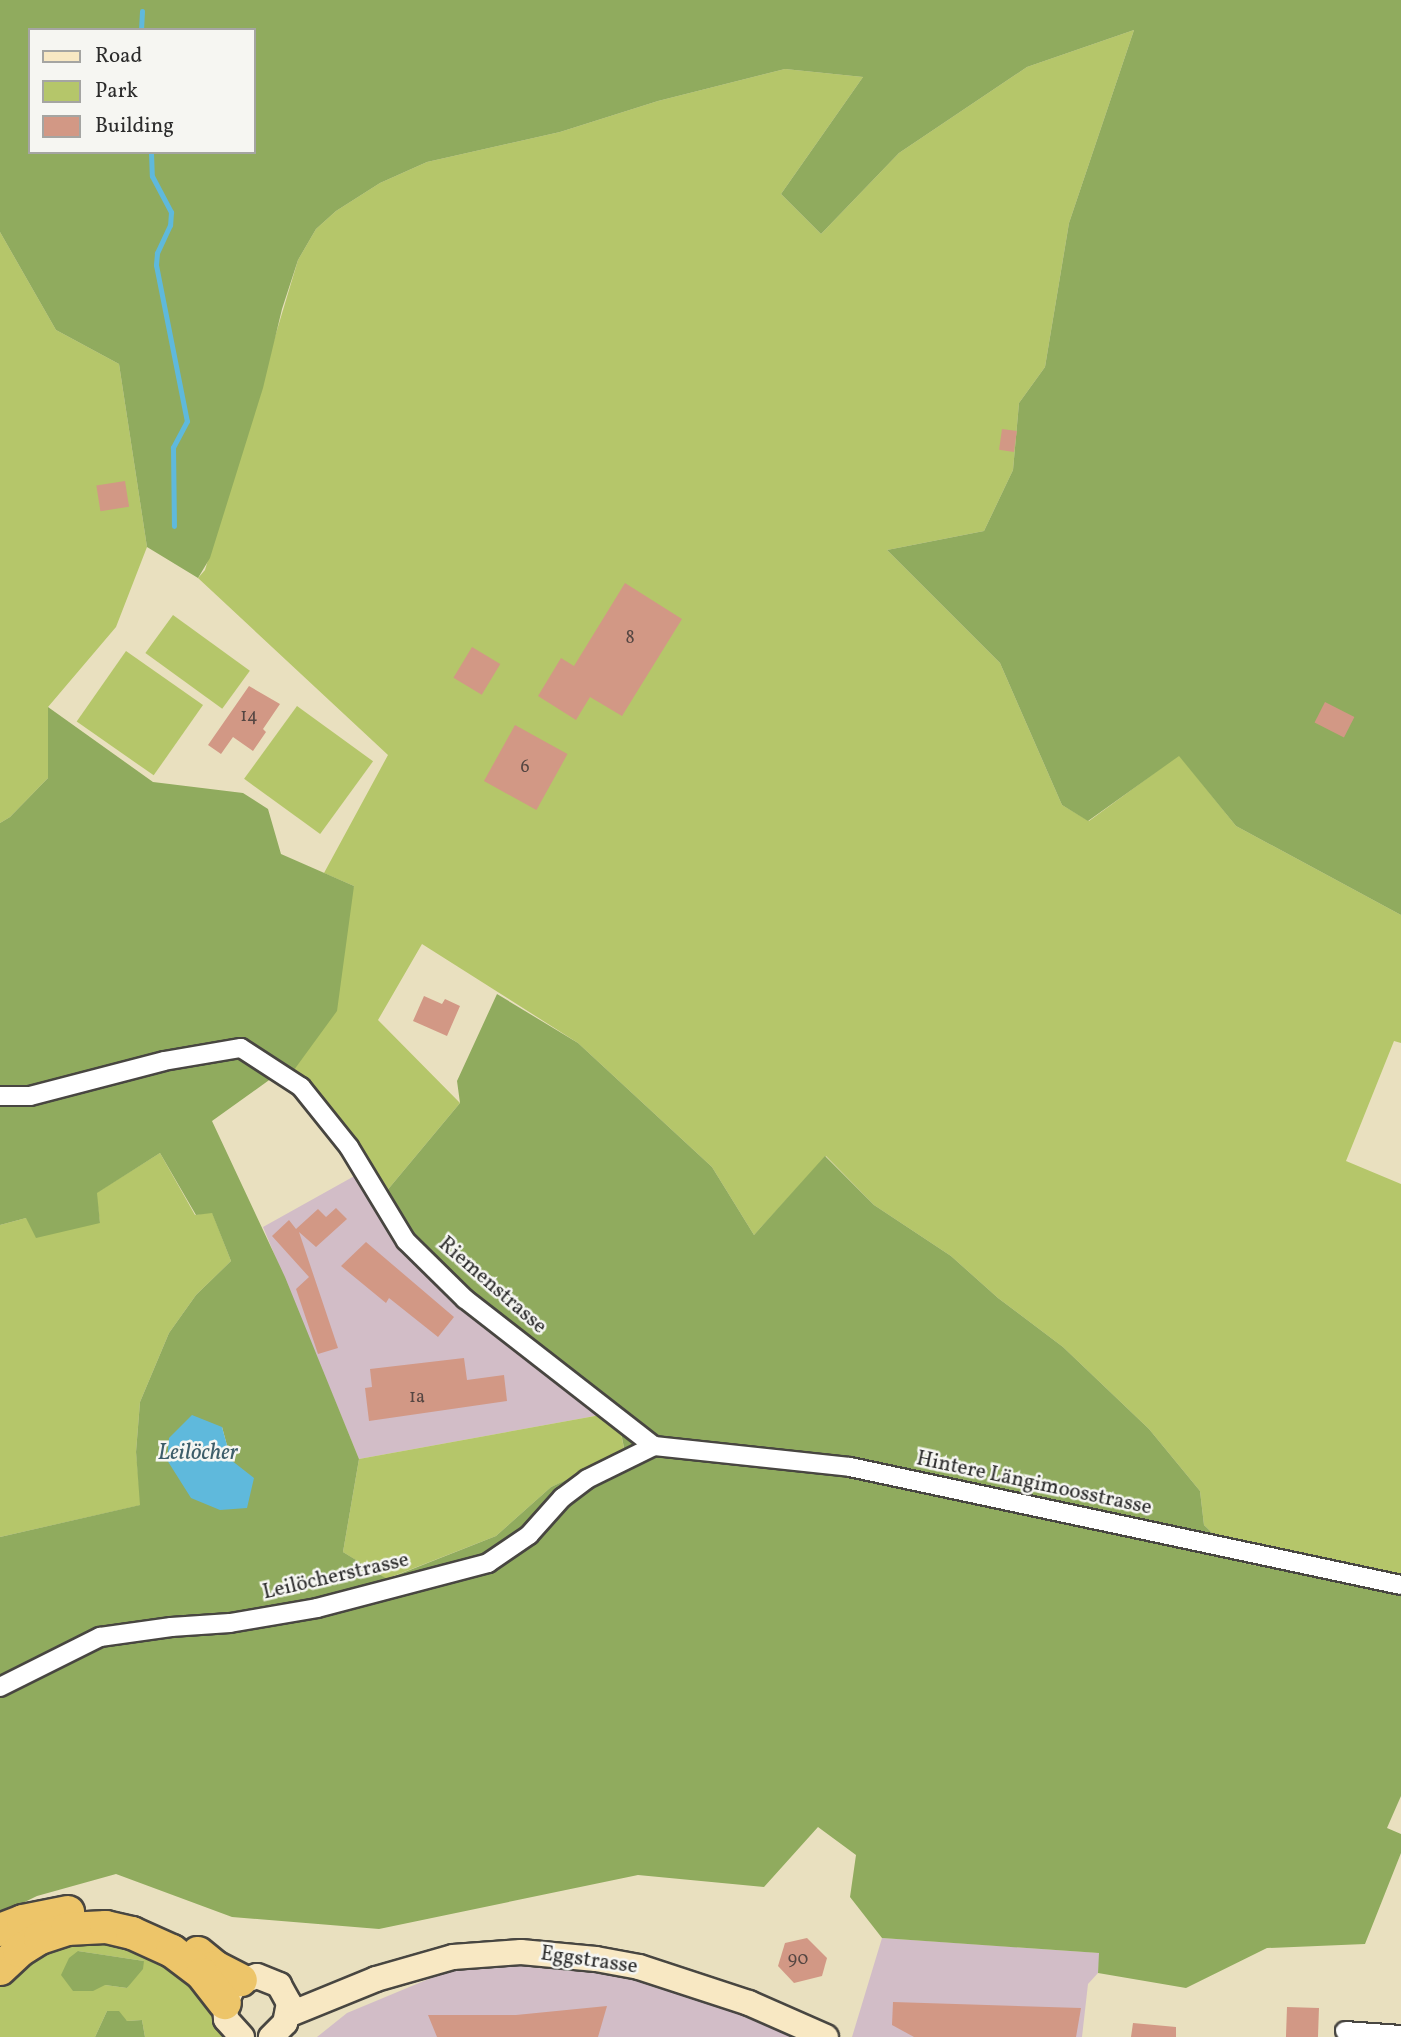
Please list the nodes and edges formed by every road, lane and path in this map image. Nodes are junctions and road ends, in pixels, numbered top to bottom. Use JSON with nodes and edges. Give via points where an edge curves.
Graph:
{"nodes":[{"id":1,"x":0,"y":1096,"type":"edge"},
{"id":2,"x":654,"y":1446,"type":"junction"},
{"id":3,"x":1401,"y":1585,"type":"edge"},
{"id":4,"x":0,"y":1687,"type":"edge"},
{"id":5,"x":0,"y":1930,"type":"edge"},
{"id":6,"x":0,"y":1969,"type":"edge"},
{"id":7,"x":284,"y":1991,"type":"junction"},
{"id":8,"x":345,"y":1991,"type":"junction"},
{"id":9,"x":288,"y":2015,"type":"junction"},
{"id":10,"x":234,"y":2017,"type":"edge"},
{"id":11,"x":1345,"y":2031,"type":"dead end"},
{"id":12,"x":1401,"y":2035,"type":"edge"},
{"id":13,"x":271,"y":2037,"type":"edge"},
{"id":14,"x":826,"y":2037,"type":"edge"}],
"edges":[{"from":1,"to":2,"type":"street","name":"Riemenstrasse","via":[[30,1096],[164,1061],[241,1048],[301,1087],[349,1147],[406,1241],[466,1299]]},
{"from":2,"to":3,"type":"street","name":"Hintere Längimoosstrasse","via":[[850,1467]]},
{"from":2,"to":4,"type":"street","name":"Leilöcherstrasse","via":[[587,1479],[562,1498],[529,1535],[488,1563],[317,1608],[100,1637]]},
{"from":5,"to":10,"type":"highway","via":[[64,1913],[121,1916],[176,1937],[215,1966]]},
{"from":6,"to":10,"type":"highway","via":[[40,1938],[67,1929],[106,1927],[172,1951],[202,1974]]},
{"from":7,"to":8,"type":"main road","name":"Eggstrasse"},
{"from":7,"to":9,"type":"main road"},
{"from":7,"to":10,"type":"main road","via":[[265,1977]]},
{"from":8,"to":9,"type":"main road","name":"Eggstrasse"},
{"from":8,"to":14,"type":"main road","name":"Eggstrasse","via":[[453,1957],[511,1952],[564,1955],[639,1967],[678,1979],[772,2011]]},
{"from":9,"to":13,"type":"main road"},
{"from":11,"to":12,"type":"street"}]}
